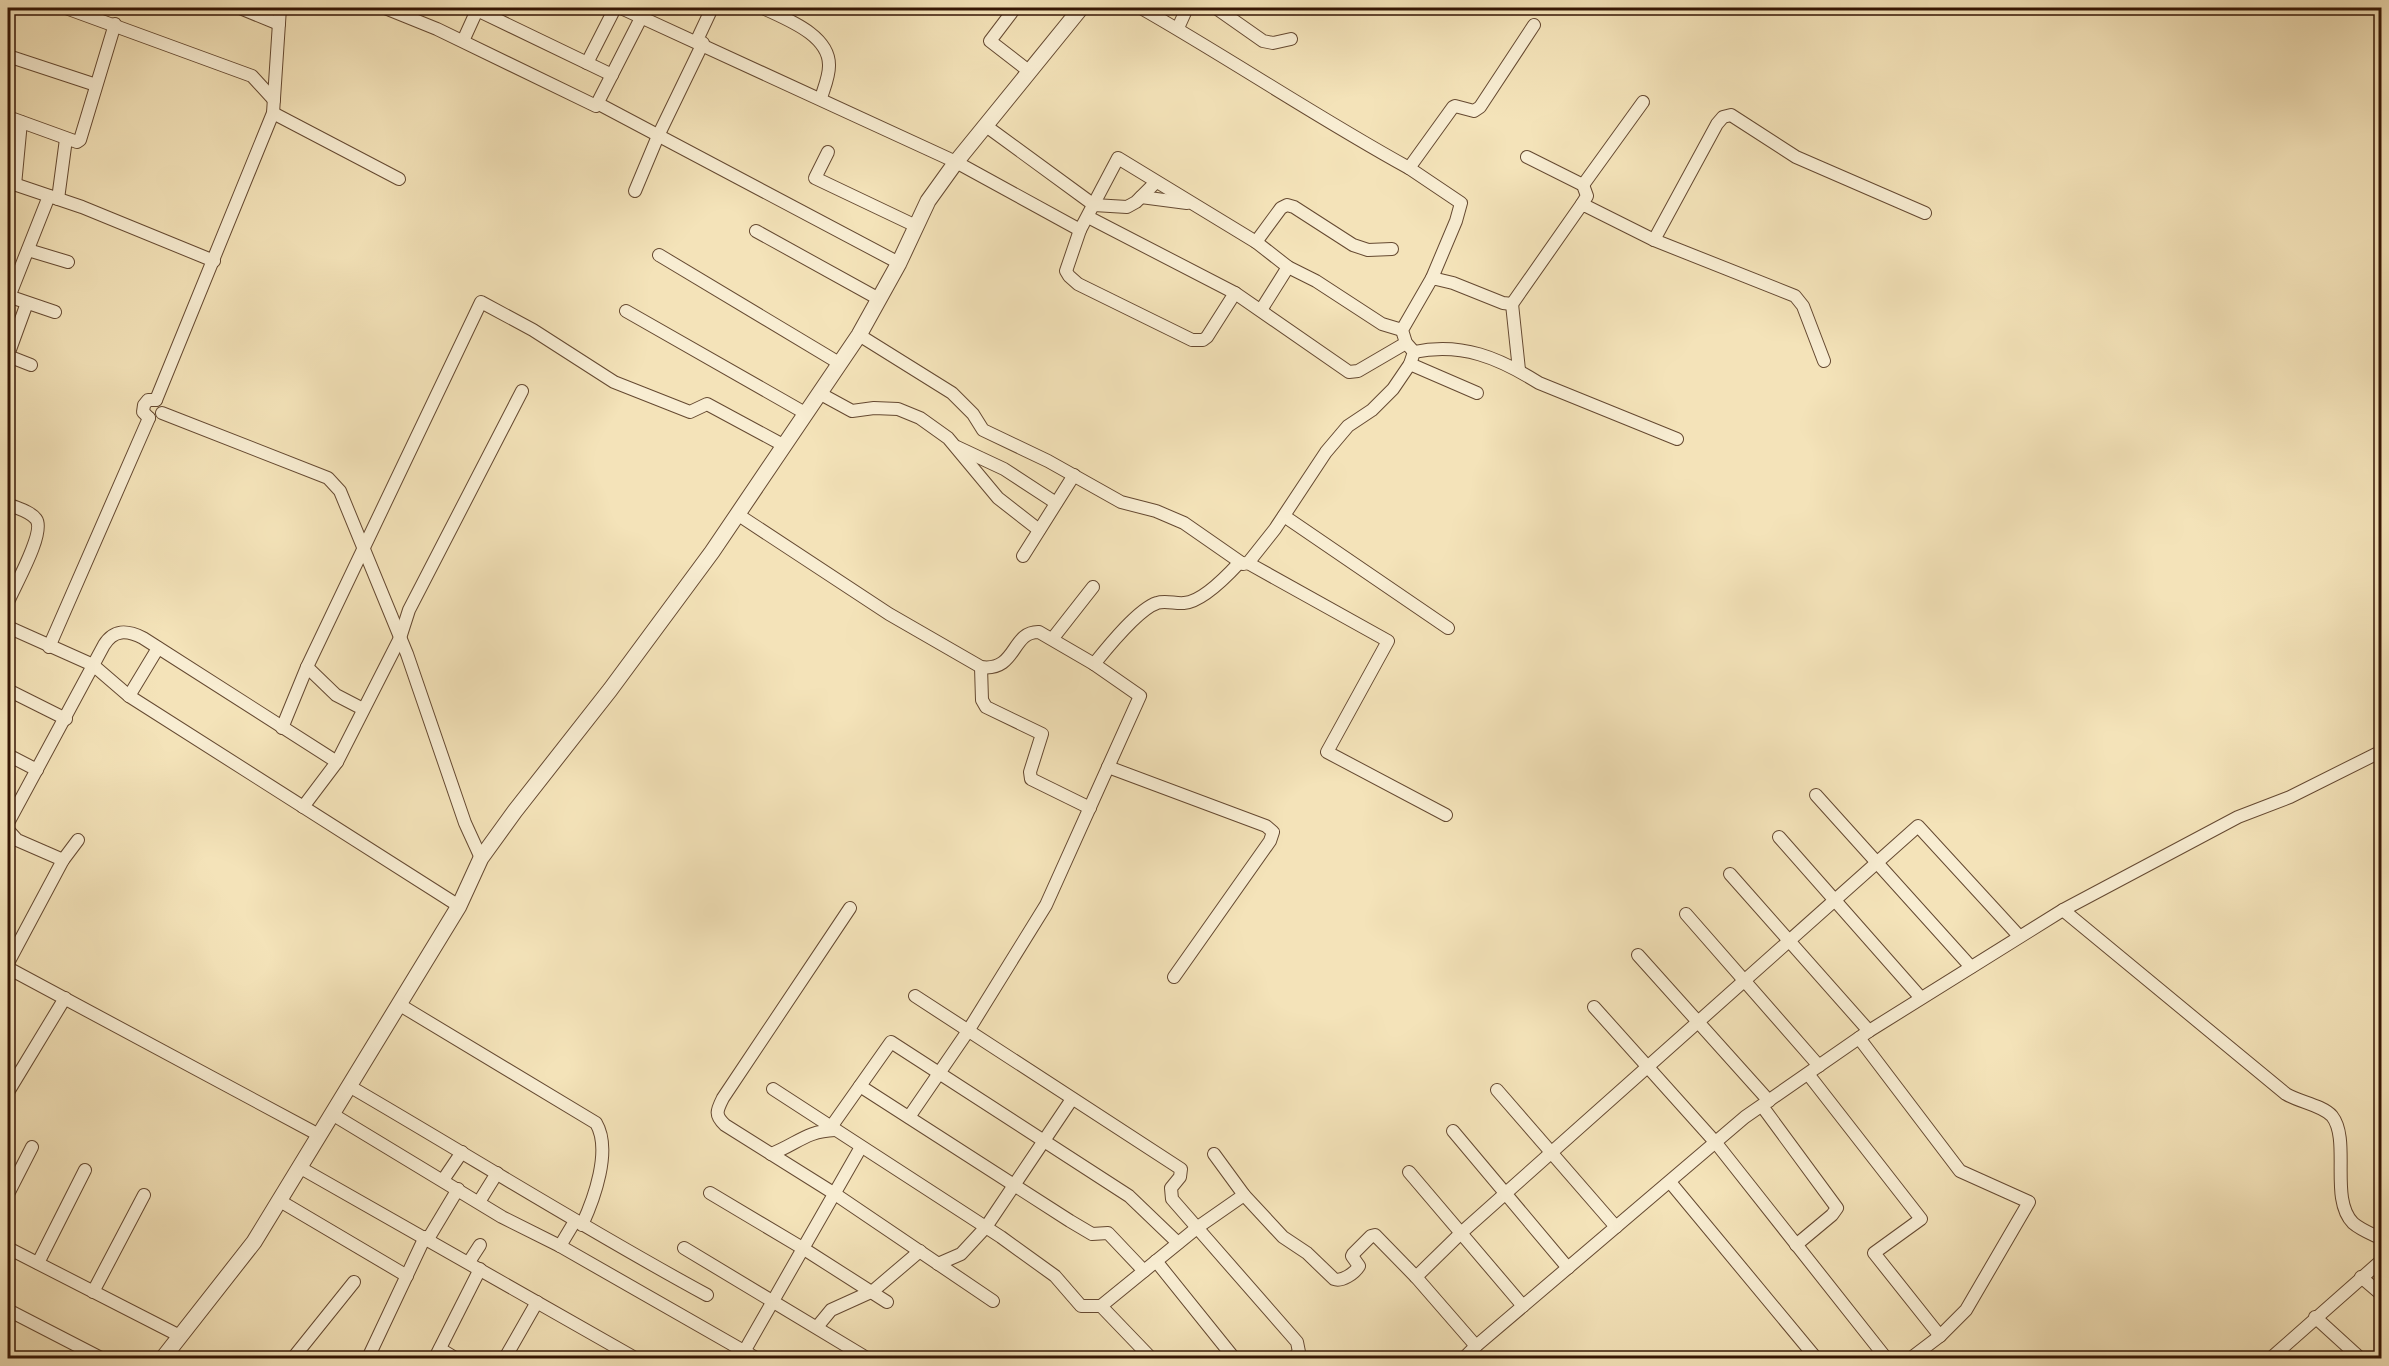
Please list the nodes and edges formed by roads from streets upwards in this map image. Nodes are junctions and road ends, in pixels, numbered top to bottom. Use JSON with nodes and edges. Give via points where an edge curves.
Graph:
{"nodes":[{"id":1,"x":66,"y":8,"type":"edge"},
{"id":2,"x":240,"y":8,"type":"edge"},
{"id":3,"x":280,"y":8,"type":"edge"},
{"id":4,"x":385,"y":8,"type":"edge"},
{"id":5,"x":477,"y":8,"type":"edge"},
{"id":6,"x":615,"y":8,"type":"edge"},
{"id":7,"x":626,"y":8,"type":"edge"},
{"id":8,"x":712,"y":8,"type":"edge"},
{"id":9,"x":763,"y":8,"type":"edge"},
{"id":10,"x":1015,"y":8,"type":"edge"},
{"id":11,"x":1081,"y":8,"type":"edge"},
{"id":12,"x":1141,"y":8,"type":"edge"},
{"id":13,"x":1187,"y":8,"type":"edge"},
{"id":14,"x":1216,"y":8,"type":"edge"},
{"id":15,"x":82,"y":10,"type":"edge"},
{"id":16,"x":398,"y":10,"type":"edge"},
{"id":17,"x":646,"y":14,"type":"edge"},
{"id":18,"x":115,"y":24,"type":"junction"},
{"id":19,"x":279,"y":24,"type":"junction"},
{"id":20,"x":1534,"y":25,"type":"dead end"},
{"id":21,"x":1178,"y":28,"type":"junction"},
{"id":22,"x":1291,"y":39,"type":"dead end"},
{"id":23,"x":463,"y":41,"type":"junction"},
{"id":24,"x":700,"y":42,"type":"junction"},
{"id":25,"x":9,"y":53,"type":"edge"},
{"id":26,"x":587,"y":63,"type":"junction"},
{"id":27,"x":1030,"y":72,"type":"junction"},
{"id":28,"x":612,"y":75,"type":"junction"},
{"id":29,"x":96,"y":85,"type":"junction"},
{"id":30,"x":821,"y":98,"type":"junction"},
{"id":31,"x":274,"y":100,"type":"junction"},
{"id":32,"x":1643,"y":102,"type":"dead end"},
{"id":33,"x":597,"y":103,"type":"junction"},
{"id":34,"x":273,"y":113,"type":"junction"},
{"id":35,"x":8,"y":117,"type":"edge"},
{"id":36,"x":21,"y":122,"type":"junction"},
{"id":37,"x":986,"y":126,"type":"junction"},
{"id":38,"x":658,"y":136,"type":"junction"},
{"id":39,"x":66,"y":139,"type":"junction"},
{"id":40,"x":828,"y":152,"type":"dead end"},
{"id":41,"x":1527,"y":157,"type":"dead end"},
{"id":42,"x":956,"y":162,"type":"junction"},
{"id":43,"x":1409,"y":168,"type":"junction"},
{"id":44,"x":399,"y":179,"type":"dead end"},
{"id":45,"x":1156,"y":182,"type":"junction"},
{"id":46,"x":11,"y":184,"type":"edge"},
{"id":47,"x":1583,"y":185,"type":"junction"},
{"id":48,"x":635,"y":191,"type":"dead end"},
{"id":49,"x":1141,"y":197,"type":"junction"},
{"id":50,"x":54,"y":198,"type":"junction"},
{"id":51,"x":1191,"y":203,"type":"junction"},
{"id":52,"x":1582,"y":204,"type":"junction"},
{"id":53,"x":1091,"y":211,"type":"junction"},
{"id":54,"x":1925,"y":213,"type":"dead end"},
{"id":55,"x":916,"y":226,"type":"junction"},
{"id":56,"x":1080,"y":230,"type":"junction"},
{"id":57,"x":756,"y":231,"type":"dead end"},
{"id":58,"x":1654,"y":240,"type":"junction"},
{"id":59,"x":1256,"y":242,"type":"junction"},
{"id":60,"x":1392,"y":249,"type":"dead end"},
{"id":61,"x":28,"y":250,"type":"junction"},
{"id":62,"x":659,"y":255,"type":"dead end"},
{"id":63,"x":214,"y":261,"type":"junction"},
{"id":64,"x":68,"y":262,"type":"dead end"},
{"id":65,"x":899,"y":263,"type":"junction"},
{"id":66,"x":1288,"y":267,"type":"junction"},
{"id":67,"x":1432,"y":278,"type":"junction"},
{"id":68,"x":1235,"y":293,"type":"junction"},
{"id":69,"x":8,"y":297,"type":"edge"},
{"id":70,"x":879,"y":299,"type":"junction"},
{"id":71,"x":27,"y":303,"type":"junction"},
{"id":72,"x":1512,"y":304,"type":"junction"},
{"id":73,"x":1261,"y":310,"type":"junction"},
{"id":74,"x":626,"y":311,"type":"dead end"},
{"id":75,"x":55,"y":312,"type":"dead end"},
{"id":76,"x":1402,"y":330,"type":"junction"},
{"id":77,"x":859,"y":335,"type":"junction"},
{"id":78,"x":1410,"y":353,"type":"junction"},
{"id":79,"x":8,"y":355,"type":"edge"},
{"id":80,"x":1824,"y":361,"type":"dead end"},
{"id":81,"x":839,"y":363,"type":"junction"},
{"id":82,"x":31,"y":365,"type":"dead end"},
{"id":83,"x":1519,"y":370,"type":"junction"},
{"id":84,"x":522,"y":391,"type":"dead end"},
{"id":85,"x":819,"y":393,"type":"junction"},
{"id":86,"x":1477,"y":393,"type":"dead end"},
{"id":87,"x":156,"y":400,"type":"junction"},
{"id":88,"x":162,"y":412,"type":"junction"},
{"id":89,"x":805,"y":413,"type":"junction"},
{"id":90,"x":149,"y":418,"type":"junction"},
{"id":91,"x":1677,"y":439,"type":"dead end"},
{"id":92,"x":783,"y":445,"type":"junction"},
{"id":93,"x":956,"y":447,"type":"junction"},
{"id":94,"x":1074,"y":475,"type":"junction"},
{"id":95,"x":1056,"y":503,"type":"junction"},
{"id":96,"x":8,"y":504,"type":"edge"},
{"id":97,"x":737,"y":514,"type":"junction"},
{"id":98,"x":1284,"y":516,"type":"junction"},
{"id":99,"x":1040,"y":530,"type":"junction"},
{"id":100,"x":363,"y":549,"type":"junction"},
{"id":101,"x":1023,"y":556,"type":"dead end"},
{"id":102,"x":1244,"y":563,"type":"junction"},
{"id":103,"x":1093,"y":587,"type":"dead end"},
{"id":104,"x":8,"y":602,"type":"edge"},
{"id":105,"x":8,"y":627,"type":"edge"},
{"id":106,"x":1448,"y":628,"type":"dead end"},
{"id":107,"x":400,"y":638,"type":"junction"},
{"id":108,"x":1053,"y":638,"type":"junction"},
{"id":109,"x":49,"y":647,"type":"junction"},
{"id":110,"x":158,"y":648,"type":"junction"},
{"id":111,"x":1094,"y":664,"type":"junction"},
{"id":112,"x":93,"y":665,"type":"junction"},
{"id":113,"x":308,"y":667,"type":"junction"},
{"id":114,"x":981,"y":667,"type":"junction"},
{"id":115,"x":8,"y":690,"type":"edge"},
{"id":116,"x":129,"y":696,"type":"junction"},
{"id":117,"x":363,"y":709,"type":"junction"},
{"id":118,"x":66,"y":719,"type":"junction"},
{"id":119,"x":282,"y":728,"type":"junction"},
{"id":120,"x":2382,"y":751,"type":"edge"},
{"id":121,"x":8,"y":755,"type":"edge"},
{"id":122,"x":337,"y":762,"type":"junction"},
{"id":123,"x":1108,"y":767,"type":"junction"},
{"id":124,"x":37,"y":770,"type":"junction"},
{"id":125,"x":1816,"y":795,"type":"dead end"},
{"id":126,"x":303,"y":807,"type":"junction"},
{"id":127,"x":1090,"y":808,"type":"junction"},
{"id":128,"x":1446,"y":815,"type":"dead end"},
{"id":129,"x":8,"y":823,"type":"edge"},
{"id":130,"x":8,"y":830,"type":"edge"},
{"id":131,"x":1779,"y":837,"type":"dead end"},
{"id":132,"x":78,"y":840,"type":"dead end"},
{"id":133,"x":481,"y":858,"type":"junction"},
{"id":134,"x":63,"y":860,"type":"junction"},
{"id":135,"x":1877,"y":863,"type":"junction"},
{"id":136,"x":1730,"y":874,"type":"dead end"},
{"id":137,"x":1834,"y":900,"type":"junction"},
{"id":138,"x":459,"y":906,"type":"junction"},
{"id":139,"x":850,"y":908,"type":"dead end"},
{"id":140,"x":2063,"y":910,"type":"junction"},
{"id":141,"x":1686,"y":914,"type":"dead end"},
{"id":142,"x":2019,"y":936,"type":"junction"},
{"id":143,"x":1788,"y":940,"type":"junction"},
{"id":144,"x":1638,"y":955,"type":"dead end"},
{"id":145,"x":8,"y":965,"type":"edge"},
{"id":146,"x":1971,"y":967,"type":"junction"},
{"id":147,"x":1174,"y":977,"type":"dead end"},
{"id":148,"x":1744,"y":980,"type":"junction"},
{"id":149,"x":915,"y":996,"type":"dead end"},
{"id":150,"x":65,"y":998,"type":"junction"},
{"id":151,"x":1921,"y":998,"type":"junction"},
{"id":152,"x":400,"y":1005,"type":"junction"},
{"id":153,"x":1594,"y":1007,"type":"dead end"},
{"id":154,"x":1698,"y":1021,"type":"junction"},
{"id":155,"x":968,"y":1030,"type":"junction"},
{"id":156,"x":1864,"y":1034,"type":"junction"},
{"id":157,"x":1819,"y":1066,"type":"junction"},
{"id":158,"x":1647,"y":1067,"type":"junction"},
{"id":159,"x":939,"y":1074,"type":"junction"},
{"id":160,"x":1808,"y":1074,"type":"junction"},
{"id":161,"x":349,"y":1086,"type":"junction"},
{"id":162,"x":860,"y":1086,"type":"junction"},
{"id":163,"x":773,"y":1089,"type":"dead end"},
{"id":164,"x":1497,"y":1090,"type":"dead end"},
{"id":165,"x":8,"y":1092,"type":"edge"},
{"id":166,"x":1072,"y":1099,"type":"junction"},
{"id":167,"x":1766,"y":1103,"type":"junction"},
{"id":168,"x":332,"y":1114,"type":"junction"},
{"id":169,"x":909,"y":1117,"type":"junction"},
{"id":170,"x":833,"y":1129,"type":"junction"},
{"id":171,"x":1453,"y":1131,"type":"dead end"},
{"id":172,"x":319,"y":1135,"type":"junction"},
{"id":173,"x":1044,"y":1142,"type":"junction"},
{"id":174,"x":1716,"y":1143,"type":"junction"},
{"id":175,"x":32,"y":1147,"type":"dead end"},
{"id":176,"x":861,"y":1147,"type":"junction"},
{"id":177,"x":462,"y":1152,"type":"junction"},
{"id":178,"x":1551,"y":1153,"type":"junction"},
{"id":179,"x":771,"y":1154,"type":"junction"},
{"id":180,"x":1214,"y":1154,"type":"dead end"},
{"id":181,"x":299,"y":1167,"type":"junction"},
{"id":182,"x":85,"y":1170,"type":"dead end"},
{"id":183,"x":1409,"y":1172,"type":"dead end"},
{"id":184,"x":497,"y":1173,"type":"junction"},
{"id":185,"x":443,"y":1180,"type":"junction"},
{"id":186,"x":1670,"y":1182,"type":"junction"},
{"id":187,"x":1015,"y":1184,"type":"junction"},
{"id":188,"x":458,"y":1189,"type":"junction"},
{"id":189,"x":710,"y":1193,"type":"dead end"},
{"id":190,"x":1506,"y":1193,"type":"junction"},
{"id":191,"x":8,"y":1194,"type":"edge"},
{"id":192,"x":835,"y":1194,"type":"junction"},
{"id":193,"x":144,"y":1195,"type":"dead end"},
{"id":194,"x":1244,"y":1195,"type":"junction"},
{"id":195,"x":280,"y":1201,"type":"junction"},
{"id":196,"x":479,"y":1202,"type":"junction"},
{"id":197,"x":578,"y":1223,"type":"junction"},
{"id":198,"x":986,"y":1227,"type":"junction"},
{"id":199,"x":1198,"y":1227,"type":"junction"},
{"id":200,"x":1616,"y":1227,"type":"junction"},
{"id":201,"x":1461,"y":1233,"type":"junction"},
{"id":202,"x":427,"y":1238,"type":"junction"},
{"id":203,"x":2382,"y":1239,"type":"edge"},
{"id":204,"x":1178,"y":1243,"type":"junction"},
{"id":205,"x":480,"y":1245,"type":"dead end"},
{"id":206,"x":1796,"y":1245,"type":"junction"},
{"id":207,"x":560,"y":1246,"type":"junction"},
{"id":208,"x":8,"y":1248,"type":"edge"},
{"id":209,"x":684,"y":1248,"type":"dead end"},
{"id":210,"x":804,"y":1249,"type":"junction"},
{"id":211,"x":920,"y":1251,"type":"junction"},
{"id":212,"x":2382,"y":1260,"type":"edge"},
{"id":213,"x":1156,"y":1262,"type":"junction"},
{"id":214,"x":38,"y":1263,"type":"junction"},
{"id":215,"x":938,"y":1264,"type":"junction"},
{"id":216,"x":475,"y":1266,"type":"junction"},
{"id":217,"x":1568,"y":1268,"type":"junction"},
{"id":218,"x":1144,"y":1272,"type":"junction"},
{"id":219,"x":407,"y":1276,"type":"junction"},
{"id":220,"x":1416,"y":1277,"type":"junction"},
{"id":221,"x":2361,"y":1278,"type":"junction"},
{"id":222,"x":354,"y":1281,"type":"dead end"},
{"id":223,"x":873,"y":1291,"type":"junction"},
{"id":224,"x":93,"y":1292,"type":"junction"},
{"id":225,"x":706,"y":1294,"type":"dead end"},
{"id":226,"x":2382,"y":1296,"type":"edge"},
{"id":227,"x":774,"y":1301,"type":"junction"},
{"id":228,"x":993,"y":1301,"type":"dead end"},
{"id":229,"x":537,"y":1302,"type":"junction"},
{"id":230,"x":887,"y":1302,"type":"dead end"},
{"id":231,"x":1101,"y":1306,"type":"junction"},
{"id":232,"x":1523,"y":1306,"type":"junction"},
{"id":233,"x":8,"y":1310,"type":"edge"},
{"id":234,"x":2315,"y":1317,"type":"junction"},
{"id":235,"x":816,"y":1327,"type":"junction"},
{"id":236,"x":180,"y":1336,"type":"junction"},
{"id":237,"x":1940,"y":1336,"type":"junction"},
{"id":238,"x":1476,"y":1346,"type":"junction"},
{"id":239,"x":437,"y":1354,"type":"edge"},
{"id":240,"x":2284,"y":1354,"type":"edge"},
{"id":241,"x":743,"y":1355,"type":"edge"},
{"id":242,"x":865,"y":1357,"type":"dead end"},
{"id":243,"x":101,"y":1359,"type":"edge"},
{"id":244,"x":163,"y":1359,"type":"edge"},
{"id":245,"x":293,"y":1359,"type":"edge"},
{"id":246,"x":368,"y":1359,"type":"edge"},
{"id":247,"x":455,"y":1359,"type":"edge"},
{"id":248,"x":505,"y":1359,"type":"edge"},
{"id":249,"x":635,"y":1359,"type":"edge"},
{"id":250,"x":756,"y":1359,"type":"edge"},
{"id":251,"x":1150,"y":1359,"type":"edge"},
{"id":252,"x":1234,"y":1359,"type":"edge"},
{"id":253,"x":1293,"y":1359,"type":"edge"},
{"id":254,"x":1464,"y":1359,"type":"edge"},
{"id":255,"x":1816,"y":1359,"type":"edge"},
{"id":256,"x":1886,"y":1359,"type":"edge"},
{"id":257,"x":1911,"y":1359,"type":"edge"},
{"id":258,"x":2271,"y":1359,"type":"edge"},
{"id":259,"x":2360,"y":1359,"type":"edge"}],
"edges":[{"from":1,"to":15,"type":"street"},
{"from":2,"to":19,"type":"street"},
{"from":3,"to":19,"type":"street"},
{"from":4,"to":16,"type":"street"},
{"from":5,"to":23,"type":"street"},
{"from":5,"to":26,"type":"street"},
{"from":6,"to":26,"type":"street"},
{"from":7,"to":17,"type":"street"},
{"from":8,"to":24,"type":"street"},
{"from":9,"to":30,"type":"street","via":[[804,28],[825,50],[829,68]]},
{"from":10,"to":27,"type":"street","via":[[990,41]]},
{"from":11,"to":27,"type":"street"},
{"from":12,"to":21,"type":"street"},
{"from":13,"to":21,"type":"street"},
{"from":14,"to":22,"type":"street","via":[[1263,41]]},
{"from":15,"to":18,"type":"street"},
{"from":16,"to":23,"type":"street"},
{"from":17,"to":24,"type":"street"},
{"from":17,"to":28,"type":"street"},
{"from":18,"to":29,"type":"street"},
{"from":18,"to":31,"type":"street","via":[[252,76]]},
{"from":19,"to":31,"type":"street"},
{"from":20,"to":43,"type":"street","via":[[1480,107],[1474,111],[1453,107]]},
{"from":21,"to":43,"type":"street","via":[[1337,128]]},
{"from":23,"to":33,"type":"street","via":[[596,106]]},
{"from":24,"to":30,"type":"street"},
{"from":24,"to":38,"type":"street"},
{"from":25,"to":29,"type":"street"},
{"from":26,"to":28,"type":"street"},
{"from":27,"to":37,"type":"street"},
{"from":28,"to":33,"type":"street"},
{"from":29,"to":39,"type":"street","via":[[82,136],[77,142]]},
{"from":30,"to":42,"type":"street"},
{"from":31,"to":34,"type":"street"},
{"from":32,"to":47,"type":"street"},
{"from":33,"to":38,"type":"street"},
{"from":34,"to":44,"type":"street"},
{"from":34,"to":63,"type":"street"},
{"from":35,"to":36,"type":"street"},
{"from":36,"to":39,"type":"street"},
{"from":36,"to":46,"type":"street"},
{"from":37,"to":42,"type":"street"},
{"from":37,"to":53,"type":"street"},
{"from":38,"to":48,"type":"street"},
{"from":38,"to":65,"type":"street"},
{"from":39,"to":50,"type":"street"},
{"from":40,"to":55,"type":"street","via":[[815,178]]},
{"from":41,"to":47,"type":"street"},
{"from":42,"to":55,"type":"street","via":[[928,201]]},
{"from":42,"to":56,"type":"street"},
{"from":43,"to":67,"type":"street","via":[[1461,203]]},
{"from":45,"to":49,"type":"street"},
{"from":45,"to":51,"type":"street"},
{"from":45,"to":53,"type":"street","via":[[1118,158]]},
{"from":46,"to":50,"type":"street"},
{"from":47,"to":52,"type":"street","via":[[1587,196]]},
{"from":49,"to":51,"type":"street"},
{"from":49,"to":53,"type":"street","via":[[1127,207]]},
{"from":50,"to":61,"type":"street"},
{"from":50,"to":63,"type":"street"},
{"from":51,"to":59,"type":"street"},
{"from":52,"to":58,"type":"street"},
{"from":52,"to":72,"type":"street"},
{"from":53,"to":56,"type":"street"},
{"from":53,"to":68,"type":"street"},
{"from":54,"to":58,"type":"street","via":[[1796,157],[1731,115],[1717,124]]},
{"from":55,"to":65,"type":"street"},
{"from":56,"to":68,"type":"street","via":[[1066,271],[1069,276],[1192,340],[1207,337]]},
{"from":57,"to":70,"type":"street"},
{"from":58,"to":80,"type":"street","via":[[1795,296],[1803,306]]},
{"from":59,"to":60,"type":"street","via":[[1287,205],[1353,245],[1368,250]]},
{"from":59,"to":66,"type":"street"},
{"from":61,"to":64,"type":"street"},
{"from":61,"to":69,"type":"street"},
{"from":62,"to":81,"type":"street"},
{"from":63,"to":87,"type":"street"},
{"from":65,"to":70,"type":"street"},
{"from":66,"to":73,"type":"street"},
{"from":66,"to":76,"type":"street","via":[[1382,324]]},
{"from":67,"to":72,"type":"street"},
{"from":67,"to":76,"type":"street"},
{"from":68,"to":73,"type":"street"},
{"from":69,"to":71,"type":"street"},
{"from":70,"to":77,"type":"street"},
{"from":71,"to":75,"type":"street"},
{"from":71,"to":79,"type":"street"},
{"from":72,"to":83,"type":"street"},
{"from":73,"to":78,"type":"street","via":[[1351,373]]},
{"from":74,"to":89,"type":"street"},
{"from":76,"to":78,"type":"street"},
{"from":77,"to":81,"type":"street"},
{"from":77,"to":94,"type":"street","via":[[952,393],[974,414],[983,430]]},
{"from":78,"to":83,"type":"street","via":[[1436,348],[1472,351]]},
{"from":78,"to":86,"type":"street"},
{"from":78,"to":98,"type":"street","via":[[1393,389],[1348,426]]},
{"from":79,"to":82,"type":"street"},
{"from":81,"to":85,"type":"street"},
{"from":83,"to":91,"type":"street"},
{"from":84,"to":107,"type":"street","via":[[409,610]]},
{"from":85,"to":89,"type":"street"},
{"from":85,"to":93,"type":"street","via":[[852,411],[887,408],[910,413]]},
{"from":87,"to":88,"type":"street","via":[[162,405]]},
{"from":87,"to":90,"type":"street","via":[[148,400],[144,405],[143,412]]},
{"from":88,"to":90,"type":"street"},
{"from":88,"to":100,"type":"street","via":[[327,478],[340,491]]},
{"from":89,"to":92,"type":"street"},
{"from":90,"to":109,"type":"street"},
{"from":92,"to":97,"type":"street"},
{"from":92,"to":100,"type":"street","via":[[707,404],[690,412],[614,382],[481,302]]},
{"from":93,"to":95,"type":"street","via":[[1004,470]]},
{"from":93,"to":99,"type":"street","via":[[998,498]]},
{"from":94,"to":95,"type":"street"},
{"from":94,"to":102,"type":"street","via":[[1121,502],[1155,511],[1198,531]]},
{"from":95,"to":99,"type":"street"},
{"from":96,"to":104,"type":"street","via":[[37,520],[39,526],[36,542]]},
{"from":97,"to":114,"type":"street","via":[[889,614]]},
{"from":97,"to":133,"type":"street","via":[[610,690]]},
{"from":98,"to":102,"type":"street"},
{"from":98,"to":106,"type":"street"},
{"from":99,"to":101,"type":"street"},
{"from":100,"to":107,"type":"street"},
{"from":100,"to":113,"type":"street"},
{"from":102,"to":111,"type":"street","via":[[1218,586],[1187,604],[1157,602],[1116,637]]},
{"from":102,"to":128,"type":"street","via":[[1388,641],[1327,752]]},
{"from":103,"to":108,"type":"street"},
{"from":105,"to":109,"type":"street"},
{"from":107,"to":117,"type":"street"},
{"from":107,"to":133,"type":"street"},
{"from":108,"to":111,"type":"street"},
{"from":108,"to":114,"type":"street","via":[[1032,632],[1025,635],[1001,665]]},
{"from":109,"to":112,"type":"street"},
{"from":110,"to":112,"type":"street","via":[[132,633],[116,633]]},
{"from":110,"to":116,"type":"street"},
{"from":110,"to":119,"type":"street"},
{"from":111,"to":123,"type":"street","via":[[1140,696]]},
{"from":112,"to":116,"type":"street"},
{"from":112,"to":118,"type":"street"},
{"from":113,"to":117,"type":"street","via":[[336,695]]},
{"from":113,"to":119,"type":"street"},
{"from":114,"to":127,"type":"street","via":[[982,700],[986,707],[1042,734],[1031,779]]},
{"from":115,"to":118,"type":"street"},
{"from":116,"to":126,"type":"street"},
{"from":117,"to":122,"type":"street"},
{"from":118,"to":124,"type":"street"},
{"from":119,"to":122,"type":"street"},
{"from":120,"to":140,"type":"street","via":[[2290,797],[2238,817]]},
{"from":121,"to":124,"type":"street"},
{"from":122,"to":126,"type":"street"},
{"from":123,"to":127,"type":"street"},
{"from":123,"to":147,"type":"street","via":[[1266,826],[1273,832]]},
{"from":124,"to":129,"type":"street"},
{"from":125,"to":135,"type":"street"},
{"from":126,"to":138,"type":"street"},
{"from":127,"to":155,"type":"street","via":[[1046,905]]},
{"from":130,"to":134,"type":"street","via":[[16,840]]},
{"from":131,"to":137,"type":"street"},
{"from":132,"to":134,"type":"street"},
{"from":133,"to":138,"type":"street"},
{"from":134,"to":145,"type":"street"},
{"from":135,"to":137,"type":"street"},
{"from":135,"to":142,"type":"street","via":[[1918,826]]},
{"from":135,"to":146,"type":"street"},
{"from":136,"to":143,"type":"street"},
{"from":137,"to":143,"type":"street"},
{"from":137,"to":151,"type":"street"},
{"from":138,"to":152,"type":"street"},
{"from":139,"to":179,"type":"street","via":[[716,1113],[725,1125]]},
{"from":140,"to":142,"type":"street"},
{"from":140,"to":203,"type":"street","via":[[2286,1094],[2332,1117],[2338,1130],[2346,1210],[2353,1222]]},
{"from":141,"to":148,"type":"street"},
{"from":142,"to":146,"type":"street"},
{"from":143,"to":148,"type":"street"},
{"from":143,"to":156,"type":"street"},
{"from":144,"to":154,"type":"street"},
{"from":145,"to":150,"type":"street"},
{"from":146,"to":151,"type":"street"},
{"from":148,"to":154,"type":"street"},
{"from":148,"to":157,"type":"street"},
{"from":149,"to":155,"type":"street"},
{"from":150,"to":165,"type":"street"},
{"from":150,"to":172,"type":"street"},
{"from":151,"to":156,"type":"street"},
{"from":152,"to":161,"type":"street"},
{"from":152,"to":197,"type":"street","via":[[596,1123],[602,1141],[598,1186]]},
{"from":153,"to":158,"type":"street"},
{"from":154,"to":158,"type":"street"},
{"from":154,"to":167,"type":"street"},
{"from":155,"to":159,"type":"street"},
{"from":155,"to":166,"type":"street"},
{"from":156,"to":157,"type":"street"},
{"from":156,"to":237,"type":"street","via":[[1960,1171],[2030,1202],[1966,1310]]},
{"from":157,"to":160,"type":"street"},
{"from":158,"to":174,"type":"street"},
{"from":158,"to":178,"type":"street"},
{"from":159,"to":162,"type":"street","via":[[891,1042]]},
{"from":159,"to":169,"type":"street"},
{"from":159,"to":173,"type":"street"},
{"from":160,"to":167,"type":"street"},
{"from":160,"to":237,"type":"street","via":[[1921,1219],[1874,1252]]},
{"from":161,"to":168,"type":"street"},
{"from":161,"to":177,"type":"street"},
{"from":162,"to":169,"type":"street"},
{"from":162,"to":170,"type":"street"},
{"from":163,"to":170,"type":"street"},
{"from":164,"to":178,"type":"street"},
{"from":166,"to":173,"type":"street"},
{"from":166,"to":199,"type":"street","via":[[1181,1169],[1172,1188],[1172,1199]]},
{"from":167,"to":174,"type":"street"},
{"from":167,"to":206,"type":"street","via":[[1837,1208]]},
{"from":168,"to":172,"type":"street"},
{"from":168,"to":185,"type":"street"},
{"from":169,"to":187,"type":"street"},
{"from":170,"to":176,"type":"street"},
{"from":170,"to":179,"type":"street","via":[[812,1132]]},
{"from":171,"to":190,"type":"street"},
{"from":172,"to":181,"type":"street"},
{"from":173,"to":187,"type":"street"},
{"from":173,"to":204,"type":"street","via":[[1129,1196]]},
{"from":174,"to":186,"type":"street"},
{"from":174,"to":206,"type":"street"},
{"from":175,"to":191,"type":"street"},
{"from":176,"to":192,"type":"street"},
{"from":176,"to":198,"type":"street"},
{"from":177,"to":184,"type":"street"},
{"from":177,"to":185,"type":"street"},
{"from":178,"to":190,"type":"street"},
{"from":178,"to":200,"type":"street"},
{"from":179,"to":192,"type":"street"},
{"from":180,"to":194,"type":"street"},
{"from":181,"to":195,"type":"street"},
{"from":181,"to":202,"type":"street"},
{"from":182,"to":214,"type":"street"},
{"from":183,"to":201,"type":"street"},
{"from":184,"to":196,"type":"street"},
{"from":184,"to":197,"type":"street"},
{"from":185,"to":188,"type":"street"},
{"from":186,"to":200,"type":"street"},
{"from":186,"to":255,"type":"street"},
{"from":187,"to":198,"type":"street"},
{"from":187,"to":218,"type":"street","via":[[1092,1234],[1108,1233]]},
{"from":188,"to":196,"type":"street"},
{"from":188,"to":202,"type":"street"},
{"from":189,"to":210,"type":"street"},
{"from":190,"to":201,"type":"street"},
{"from":190,"to":217,"type":"street"},
{"from":192,"to":210,"type":"street"},
{"from":192,"to":211,"type":"street"},
{"from":193,"to":224,"type":"street"},
{"from":194,"to":199,"type":"street"},
{"from":194,"to":220,"type":"street","via":[[1282,1237],[1307,1253],[1336,1281],[1358,1270],[1353,1254],[1374,1235]]},
{"from":195,"to":219,"type":"street"},
{"from":195,"to":236,"type":"street","via":[[255,1242]]},
{"from":196,"to":207,"type":"street"},
{"from":197,"to":207,"type":"street"},
{"from":197,"to":225,"type":"street"},
{"from":198,"to":215,"type":"street","via":[[962,1254]]},
{"from":198,"to":231,"type":"street","via":[[1055,1276],[1081,1305]]},
{"from":199,"to":204,"type":"street"},
{"from":199,"to":253,"type":"street","via":[[1297,1342],[1299,1352]]},
{"from":200,"to":217,"type":"street"},
{"from":201,"to":220,"type":"street"},
{"from":201,"to":232,"type":"street"},
{"from":202,"to":216,"type":"street"},
{"from":202,"to":219,"type":"street"},
{"from":204,"to":213,"type":"street"},
{"from":205,"to":216,"type":"street"},
{"from":206,"to":256,"type":"street"},
{"from":207,"to":241,"type":"street"},
{"from":208,"to":214,"type":"street"},
{"from":209,"to":227,"type":"street"},
{"from":210,"to":223,"type":"street"},
{"from":210,"to":227,"type":"street"},
{"from":211,"to":215,"type":"street"},
{"from":211,"to":223,"type":"street"},
{"from":212,"to":221,"type":"street"},
{"from":213,"to":218,"type":"street"},
{"from":213,"to":252,"type":"street"},
{"from":214,"to":224,"type":"street"},
{"from":215,"to":228,"type":"street"},
{"from":216,"to":229,"type":"street"},
{"from":216,"to":239,"type":"street"},
{"from":217,"to":232,"type":"street"},
{"from":218,"to":231,"type":"street"},
{"from":219,"to":246,"type":"street"},
{"from":220,"to":238,"type":"street"},
{"from":221,"to":226,"type":"street"},
{"from":221,"to":234,"type":"street"},
{"from":222,"to":245,"type":"street"},
{"from":223,"to":230,"type":"street"},
{"from":223,"to":235,"type":"street","via":[[837,1305]]},
{"from":224,"to":236,"type":"street"},
{"from":227,"to":235,"type":"street"},
{"from":227,"to":241,"type":"street"},
{"from":229,"to":248,"type":"street"},
{"from":229,"to":249,"type":"street"},
{"from":231,"to":251,"type":"street"},
{"from":232,"to":238,"type":"street"},
{"from":233,"to":243,"type":"street"},
{"from":234,"to":240,"type":"street"},
{"from":234,"to":259,"type":"street"},
{"from":235,"to":242,"type":"street"},
{"from":236,"to":244,"type":"street"},
{"from":237,"to":257,"type":"street"},
{"from":238,"to":254,"type":"street"},
{"from":239,"to":247,"type":"street"},
{"from":240,"to":258,"type":"street"},
{"from":241,"to":250,"type":"street"}]}
